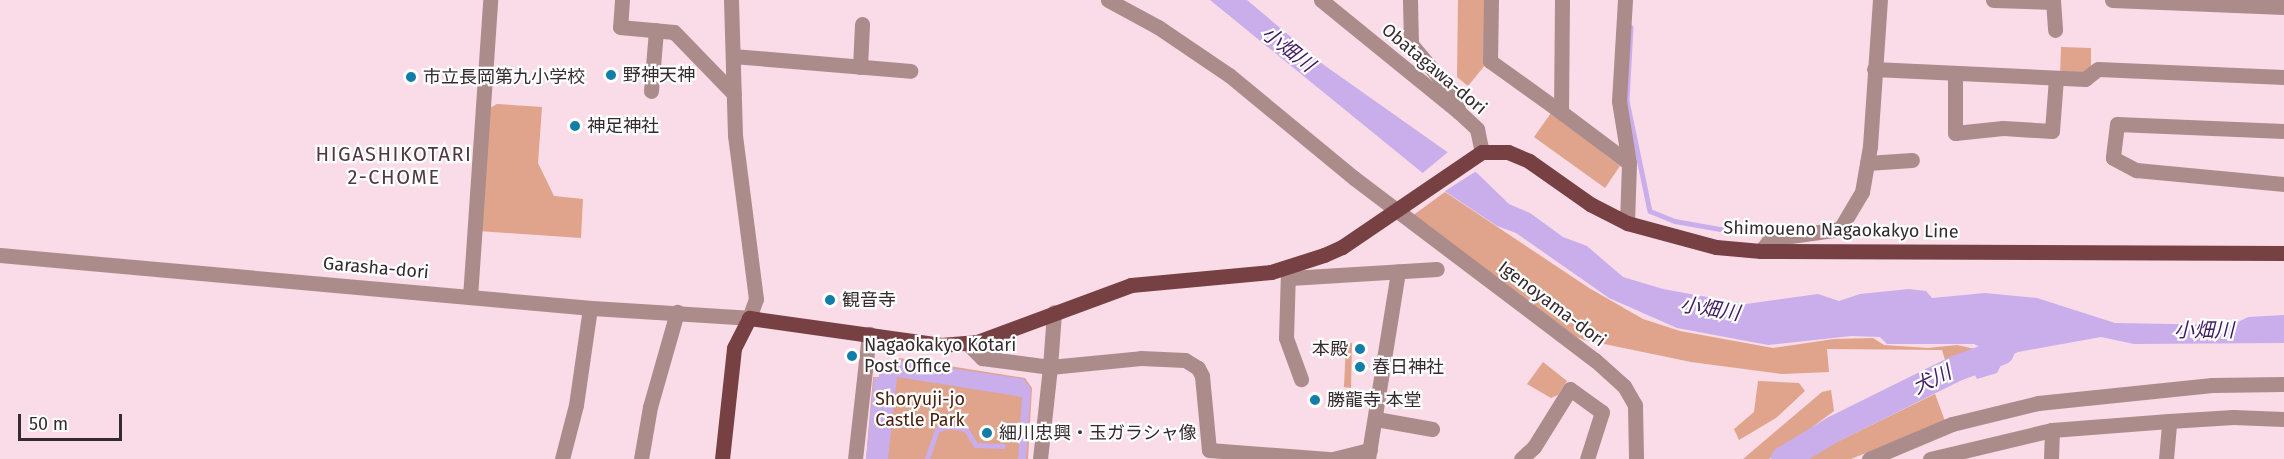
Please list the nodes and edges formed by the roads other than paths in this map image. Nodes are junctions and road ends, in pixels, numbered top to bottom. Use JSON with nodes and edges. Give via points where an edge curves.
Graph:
{"nodes":[{"id":1,"x":490,"y":0,"type":"edge"},
{"id":2,"x":622,"y":0,"type":"edge"},
{"id":3,"x":731,"y":0,"type":"edge"},
{"id":4,"x":1108,"y":0,"type":"edge"},
{"id":5,"x":1321,"y":0,"type":"edge"},
{"id":6,"x":1410,"y":0,"type":"edge"},
{"id":7,"x":1491,"y":0,"type":"edge"},
{"id":8,"x":1562,"y":0,"type":"edge"},
{"id":9,"x":1624,"y":0,"type":"edge"},
{"id":10,"x":1880,"y":0,"type":"edge"},
{"id":11,"x":1993,"y":0,"type":"edge"},
{"id":12,"x":2112,"y":0,"type":"edge"},
{"id":13,"x":2053,"y":1,"type":"edge"},
{"id":14,"x":2284,"y":7,"type":"edge"},
{"id":15,"x":862,"y":24,"type":"dead end"},
{"id":16,"x":656,"y":30,"type":"junction"},
{"id":17,"x":2055,"y":30,"type":"dead end"},
{"id":18,"x":733,"y":56,"type":"junction"},
{"id":19,"x":860,"y":67,"type":"junction"},
{"id":20,"x":1874,"y":69,"type":"junction"},
{"id":21,"x":910,"y":71,"type":"dead end"},
{"id":22,"x":1955,"y":73,"type":"junction"},
{"id":23,"x":2284,"y":77,"type":"edge"},
{"id":24,"x":2056,"y":78,"type":"junction"},
{"id":25,"x":651,"y":91,"type":"dead end"},
{"id":26,"x":734,"y":94,"type":"junction"},
{"id":27,"x":1459,"y":112,"type":"junction"},
{"id":28,"x":1561,"y":112,"type":"junction"},
{"id":29,"x":2284,"y":131,"type":"edge"},
{"id":30,"x":1482,"y":152,"type":"junction"},
{"id":31,"x":1912,"y":159,"type":"dead end"},
{"id":32,"x":1629,"y":163,"type":"junction"},
{"id":33,"x":1867,"y":163,"type":"junction"},
{"id":34,"x":2284,"y":184,"type":"edge"},
{"id":35,"x":1399,"y":206,"type":"junction"},
{"id":36,"x":1627,"y":223,"type":"junction"},
{"id":37,"x":1761,"y":251,"type":"junction"},
{"id":38,"x":2284,"y":253,"type":"edge"},
{"id":39,"x":0,"y":255,"type":"edge"},
{"id":40,"x":1437,"y":269,"type":"dead end"},
{"id":41,"x":1398,"y":271,"type":"junction"},
{"id":42,"x":1288,"y":273,"type":"junction"},
{"id":43,"x":470,"y":297,"type":"junction"},
{"id":44,"x":590,"y":308,"type":"junction"},
{"id":45,"x":677,"y":312,"type":"junction"},
{"id":46,"x":1054,"y":312,"type":"junction"},
{"id":47,"x":749,"y":318,"type":"junction"},
{"id":48,"x":869,"y":334,"type":"junction"},
{"id":49,"x":968,"y":344,"type":"junction"},
{"id":50,"x":1050,"y":367,"type":"junction"},
{"id":51,"x":1301,"y":379,"type":"dead end"},
{"id":52,"x":2284,"y":384,"type":"edge"},
{"id":53,"x":1376,"y":419,"type":"junction"},
{"id":54,"x":2284,"y":419,"type":"edge"},
{"id":55,"x":2169,"y":421,"type":"junction"},
{"id":56,"x":1432,"y":429,"type":"dead end"},
{"id":57,"x":2052,"y":430,"type":"junction"},
{"id":58,"x":1208,"y":454,"type":"edge"},
{"id":59,"x":1369,"y":454,"type":"edge"},
{"id":60,"x":562,"y":459,"type":"edge"},
{"id":61,"x":641,"y":459,"type":"edge"},
{"id":62,"x":722,"y":459,"type":"edge"},
{"id":63,"x":855,"y":459,"type":"edge"},
{"id":64,"x":1040,"y":459,"type":"edge"},
{"id":65,"x":1331,"y":459,"type":"edge"},
{"id":66,"x":1521,"y":459,"type":"edge"},
{"id":67,"x":1587,"y":459,"type":"edge"},
{"id":68,"x":1635,"y":459,"type":"edge"},
{"id":69,"x":1869,"y":459,"type":"edge"},
{"id":70,"x":1930,"y":459,"type":"edge"},
{"id":71,"x":2051,"y":459,"type":"edge"},
{"id":72,"x":2166,"y":459,"type":"edge"}],
"edges":[{"from":1,"to":43,"type":"street"},
{"from":2,"to":16,"type":"street","via":[[620,27]]},
{"from":3,"to":18,"type":"street"},
{"from":4,"to":35,"type":"street","name":"Igenoyama-dori","via":[[1158,27],[1229,75]]},
{"from":5,"to":27,"type":"street","name":"Obatagawa-dori"},
{"from":6,"to":27,"type":"street","via":[[1411,44],[1453,94]]},
{"from":7,"to":28,"type":"street","via":[[1490,61]]},
{"from":8,"to":28,"type":"street"},
{"from":9,"to":32,"type":"street","via":[[1619,101]]},
{"from":10,"to":20,"type":"street"},
{"from":11,"to":13,"type":"street"},
{"from":12,"to":14,"type":"street"},
{"from":13,"to":17,"type":"street"},
{"from":15,"to":19,"type":"street"},
{"from":16,"to":25,"type":"street"},
{"from":16,"to":26,"type":"street","via":[[674,32]]},
{"from":18,"to":19,"type":"street"},
{"from":18,"to":26,"type":"street"},
{"from":19,"to":21,"type":"street"},
{"from":20,"to":22,"type":"street"},
{"from":20,"to":33,"type":"street"},
{"from":22,"to":24,"type":"street"},
{"from":22,"to":24,"type":"street","via":[[1955,133],[2003,128],[2052,131]]},
{"from":23,"to":24,"type":"street","via":[[2098,69],[2085,79]]},
{"from":26,"to":47,"type":"street","via":[[735,135],[756,298]]},
{"from":27,"to":30,"type":"street","name":"Obatagawa-dori","via":[[1477,129]]},
{"from":28,"to":32,"type":"street"},
{"from":29,"to":34,"type":"street","via":[[2117,124],[2113,158],[2136,170]]},
{"from":30,"to":35,"type":"main road"},
{"from":30,"to":36,"type":"main road","name":"Shimoueno Nagaokakyo Line","via":[[1509,152],[1529,161],[1590,204]]},
{"from":31,"to":33,"type":"street"},
{"from":32,"to":36,"type":"street"},
{"from":33,"to":37,"type":"street","via":[[1862,192],[1840,229],[1770,239]]},
{"from":35,"to":42,"type":"main road","via":[[1342,247]]},
{"from":35,"to":68,"type":"street","name":"Igenoyama-dori","via":[[1623,386],[1635,405]]},
{"from":36,"to":37,"type":"main road","name":"Shimoueno Nagaokakyo Line","via":[[1716,247]]},
{"from":37,"to":38,"type":"main road","name":"Shimoueno Nagaokakyo Line"},
{"from":39,"to":43,"type":"street","name":"Garasha-dori"},
{"from":40,"to":41,"type":"street"},
{"from":41,"to":42,"type":"street"},
{"from":41,"to":53,"type":"street"},
{"from":42,"to":46,"type":"main road","via":[[1141,282]]},
{"from":42,"to":51,"type":"street","via":[[1286,338]]},
{"from":43,"to":44,"type":"street","name":"Garasha-dori"},
{"from":44,"to":45,"type":"street","name":"Garasha-dori"},
{"from":44,"to":60,"type":"street","via":[[576,405]]},
{"from":45,"to":47,"type":"street","name":"Garasha-dori"},
{"from":45,"to":61,"type":"street","via":[[650,407]]},
{"from":46,"to":49,"type":"main road"},
{"from":46,"to":50,"type":"street"},
{"from":47,"to":48,"type":"main road"},
{"from":47,"to":62,"type":"main road","via":[[734,348]]},
{"from":48,"to":49,"type":"main road","via":[[941,345]]},
{"from":48,"to":63,"type":"street"},
{"from":49,"to":50,"type":"street","via":[[982,358]]},
{"from":50,"to":58,"type":"street","via":[[1141,358],[1191,362],[1202,376]]},
{"from":50,"to":64,"type":"street"},
{"from":52,"to":69,"type":"street","via":[[2212,385],[2038,403],[1953,424]]},
{"from":53,"to":56,"type":"street"},
{"from":53,"to":59,"type":"street"},
{"from":54,"to":55,"type":"street"},
{"from":55,"to":57,"type":"street"},
{"from":55,"to":72,"type":"street"},
{"from":57,"to":70,"type":"street"},
{"from":57,"to":71,"type":"street"},
{"from":58,"to":65,"type":"street"},
{"from":59,"to":65,"type":"street"},
{"from":66,"to":67,"type":"street","via":[[1534,447],[1570,389],[1602,412]]}]}
